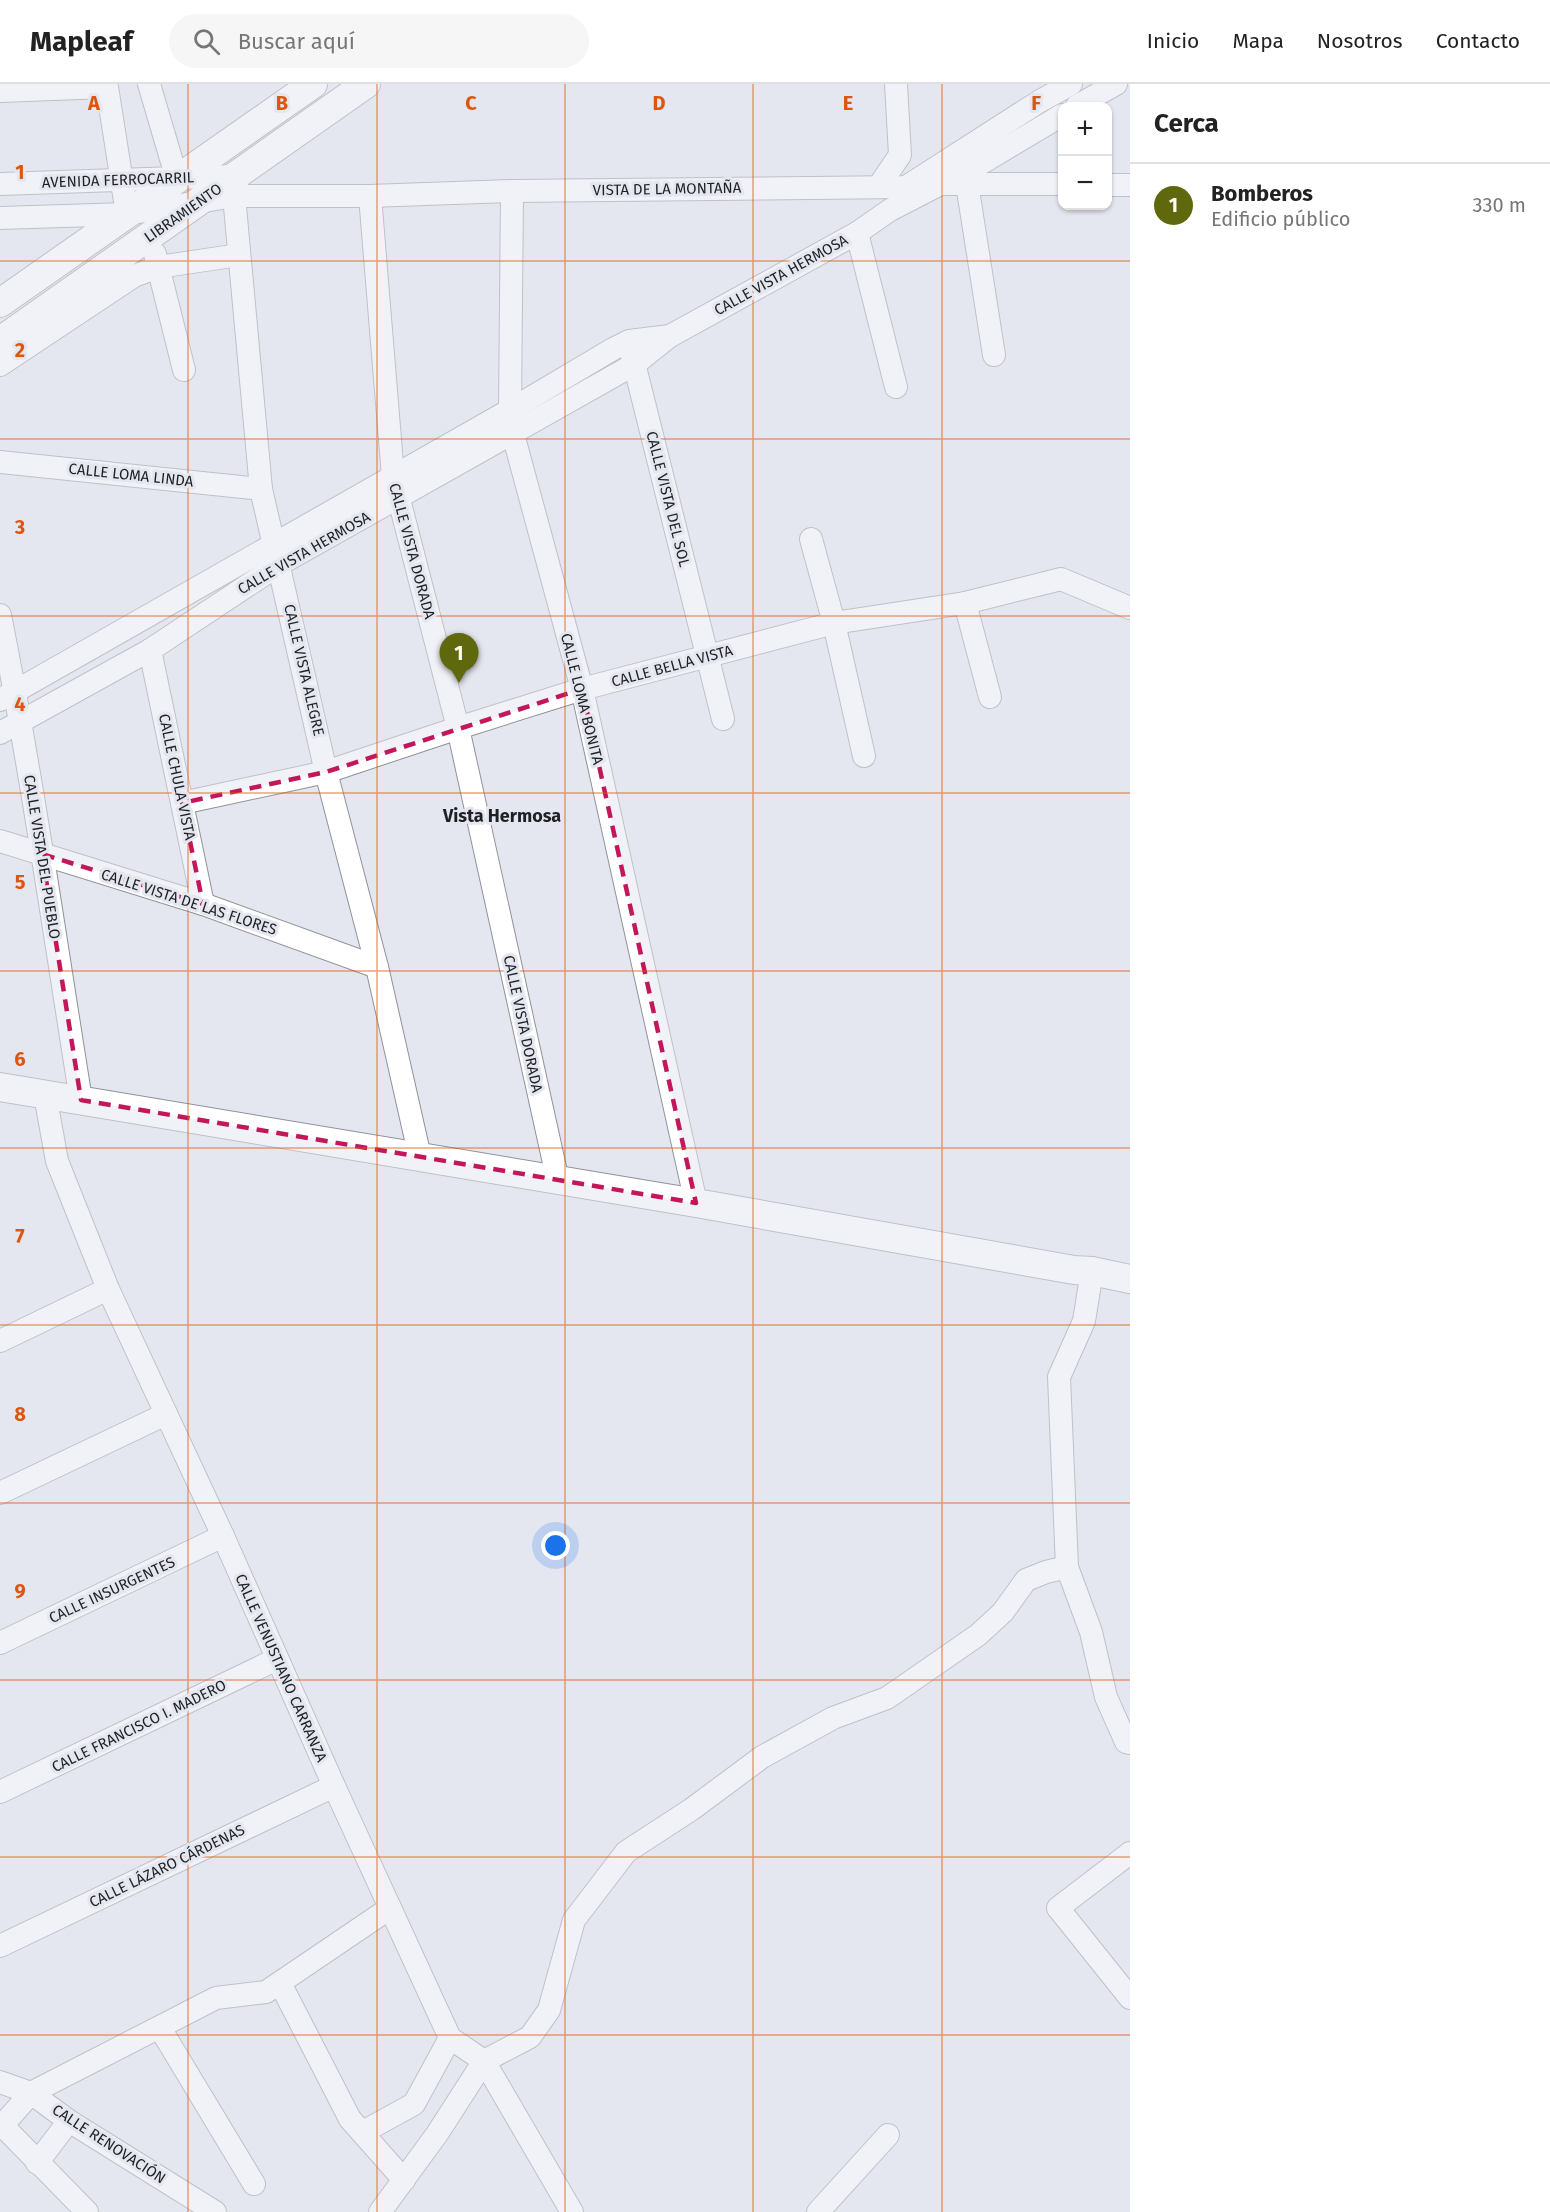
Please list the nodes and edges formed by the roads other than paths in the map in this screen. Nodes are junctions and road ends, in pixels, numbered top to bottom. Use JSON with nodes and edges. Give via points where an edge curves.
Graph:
{"nodes":[{"id":1,"x":149,"y":84,"type":"edge"},
{"id":2,"x":313,"y":84,"type":"edge"},
{"id":3,"x":366,"y":84,"type":"edge"},
{"id":4,"x":896,"y":84,"type":"edge"},
{"id":5,"x":1071,"y":84,"type":"edge"},
{"id":6,"x":1116,"y":84,"type":"edge"},
{"id":7,"x":0,"y":91,"type":"edge"},
{"id":8,"x":1040,"y":92,"type":"edge"},
{"id":9,"x":1084,"y":102,"type":"edge"},
{"id":10,"x":1058,"y":117,"type":"edge"},
{"id":11,"x":177,"y":179,"type":"junction"},
{"id":12,"x":123,"y":181,"type":"junction"},
{"id":13,"x":0,"y":184,"type":"edge"},
{"id":14,"x":942,"y":184,"type":"junction"},
{"id":15,"x":967,"y":184,"type":"junction"},
{"id":16,"x":1058,"y":184,"type":"edge"},
{"id":17,"x":1112,"y":185,"type":"edge"},
{"id":18,"x":1130,"y":185,"type":"edge"},
{"id":19,"x":235,"y":186,"type":"junction"},
{"id":20,"x":879,"y":186,"type":"junction"},
{"id":21,"x":906,"y":187,"type":"junction"},
{"id":22,"x":512,"y":191,"type":"junction"},
{"id":23,"x":370,"y":196,"type":"junction"},
{"id":24,"x":202,"y":200,"type":"junction"},
{"id":25,"x":890,"y":210,"type":"junction"},
{"id":26,"x":127,"y":214,"type":"junction"},
{"id":27,"x":0,"y":218,"type":"edge"},
{"id":28,"x":857,"y":233,"type":"junction"},
{"id":29,"x":150,"y":235,"type":"junction"},
{"id":30,"x":239,"y":255,"type":"junction"},
{"id":31,"x":158,"y":267,"type":"junction"},
{"id":32,"x":0,"y":303,"type":"edge"},
{"id":33,"x":670,"y":336,"type":"junction"},
{"id":34,"x":629,"y":340,"type":"junction"},
{"id":35,"x":0,"y":341,"type":"edge"},
{"id":36,"x":994,"y":355,"type":"dead end"},
{"id":37,"x":635,"y":364,"type":"junction"},
{"id":38,"x":0,"y":365,"type":"edge"},
{"id":39,"x":184,"y":370,"type":"dead end"},
{"id":40,"x":896,"y":387,"type":"dead end"},
{"id":41,"x":510,"y":410,"type":"junction"},
{"id":42,"x":513,"y":434,"type":"junction"},
{"id":43,"x":0,"y":462,"type":"edge"},
{"id":44,"x":393,"y":476,"type":"junction"},
{"id":45,"x":261,"y":489,"type":"junction"},
{"id":46,"x":400,"y":498,"type":"junction"},
{"id":47,"x":811,"y":539,"type":"dead end"},
{"id":48,"x":277,"y":554,"type":"junction"},
{"id":49,"x":965,"y":603,"type":"junction"},
{"id":50,"x":1130,"y":608,"type":"edge"},
{"id":51,"x":0,"y":615,"type":"edge"},
{"id":52,"x":834,"y":623,"type":"junction"},
{"id":53,"x":150,"y":650,"type":"junction"},
{"id":54,"x":707,"y":657,"type":"junction"},
{"id":55,"x":582,"y":689,"type":"junction"},
{"id":56,"x":8,"y":696,"type":"edge"},
{"id":57,"x":990,"y":697,"type":"dead end"},
{"id":58,"x":723,"y":719,"type":"dead end"},
{"id":59,"x":10,"y":728,"type":"edge"},
{"id":60,"x":458,"y":728,"type":"junction"},
{"id":61,"x":864,"y":756,"type":"dead end"},
{"id":62,"x":326,"y":772,"type":"junction"},
{"id":63,"x":182,"y":803,"type":"junction"},
{"id":64,"x":0,"y":841,"type":"edge"},
{"id":65,"x":42,"y":854,"type":"junction"},
{"id":66,"x":203,"y":904,"type":"junction"},
{"id":67,"x":377,"y":967,"type":"junction"},
{"id":68,"x":0,"y":1087,"type":"edge"},
{"id":69,"x":45,"y":1095,"type":"junction"},
{"id":70,"x":81,"y":1100,"type":"junction"},
{"id":71,"x":420,"y":1157,"type":"junction"},
{"id":72,"x":558,"y":1181,"type":"junction"},
{"id":73,"x":696,"y":1203,"type":"junction"},
{"id":74,"x":1085,"y":1274,"type":"junction"},
{"id":75,"x":1130,"y":1279,"type":"edge"},
{"id":76,"x":108,"y":1289,"type":"junction"},
{"id":77,"x":1130,"y":1296,"type":"edge"},
{"id":78,"x":0,"y":1341,"type":"edge"},
{"id":79,"x":166,"y":1414,"type":"junction"},
{"id":80,"x":0,"y":1493,"type":"edge"},
{"id":81,"x":224,"y":1536,"type":"junction"},
{"id":82,"x":1067,"y":1567,"type":"junction"},
{"id":83,"x":0,"y":1643,"type":"edge"},
{"id":84,"x":277,"y":1659,"type":"junction"},
{"id":85,"x":1130,"y":1743,"type":"edge"},
{"id":86,"x":334,"y":1786,"type":"junction"},
{"id":87,"x":0,"y":1792,"type":"edge"},
{"id":88,"x":1130,"y":1853,"type":"edge"},
{"id":89,"x":390,"y":1908,"type":"junction"},
{"id":90,"x":0,"y":1946,"type":"edge"},
{"id":91,"x":280,"y":1983,"type":"junction"},
{"id":92,"x":1130,"y":1998,"type":"edge"},
{"id":93,"x":160,"y":2028,"type":"junction"},
{"id":94,"x":450,"y":2038,"type":"junction"},
{"id":95,"x":484,"y":2061,"type":"junction"},
{"id":96,"x":0,"y":2082,"type":"edge"},
{"id":97,"x":31,"y":2093,"type":"junction"},
{"id":98,"x":414,"y":2104,"type":"junction"},
{"id":99,"x":69,"y":2121,"type":"junction"},
{"id":100,"x":1,"y":2124,"type":"edge"},
{"id":101,"x":363,"y":2132,"type":"junction"},
{"id":102,"x":437,"y":2134,"type":"junction"},
{"id":103,"x":888,"y":2135,"type":"dead end"},
{"id":104,"x":37,"y":2163,"type":"junction"},
{"id":105,"x":404,"y":2180,"type":"junction"},
{"id":106,"x":254,"y":2184,"type":"dead end"},
{"id":107,"x":87,"y":2212,"type":"edge"},
{"id":108,"x":215,"y":2212,"type":"edge"},
{"id":109,"x":380,"y":2212,"type":"edge"},
{"id":110,"x":572,"y":2212,"type":"edge"},
{"id":111,"x":818,"y":2212,"type":"edge"}],
"edges":[{"from":1,"to":11,"type":"street"},
{"from":2,"to":11,"type":"main road","name":"LIBRAMIENTO"},
{"from":3,"to":19,"type":"main road","name":"LIBRAMIENTO"},
{"from":4,"to":20,"type":"street","via":[[900,155]]},
{"from":5,"to":8,"type":"street","name":"CALLE VISTA HERMOSA"},
{"from":6,"to":9,"type":"street"},
{"from":7,"to":12,"type":"street","via":[[107,87]]},
{"from":8,"to":21,"type":"street","name":"CALLE VISTA HERMOSA"},
{"from":10,"to":14,"type":"street","name":"CALLE VISTA HERMOSA"},
{"from":11,"to":12,"type":"street","name":"AVENIDA FERROCARRIL"},
{"from":11,"to":19,"type":"street","name":"AVENIDA FERROCARRIL"},
{"from":11,"to":26,"type":"main road","name":"LIBRAMIENTO"},
{"from":12,"to":13,"type":"street","name":"AVENIDA FERROCARRIL"},
{"from":12,"to":26,"type":"street"},
{"from":14,"to":15,"type":"street","name":"VISTA DE LA MONTAÑA"},
{"from":14,"to":21,"type":"street","name":"VISTA DE LA MONTAÑA"},
{"from":14,"to":25,"type":"street","name":"CALLE VISTA HERMOSA"},
{"from":15,"to":16,"type":"street","name":"VISTA DE LA MONTAÑA"},
{"from":15,"to":36,"type":"street"},
{"from":17,"to":18,"type":"street"},
{"from":19,"to":23,"type":"street","name":"VISTA DE LA MONTAÑA","via":[[272,195]]},
{"from":19,"to":24,"type":"main road","name":"LIBRAMIENTO"},
{"from":19,"to":30,"type":"street","name":"CALLE VISTA ALEGRE"},
{"from":20,"to":21,"type":"street","name":"VISTA DE LA MONTAÑA"},
{"from":20,"to":22,"type":"street","name":"VISTA DE LA MONTAÑA"},
{"from":21,"to":25,"type":"street","name":"CALLE VISTA HERMOSA"},
{"from":22,"to":23,"type":"street","name":"VISTA DE LA MONTAÑA"},
{"from":22,"to":41,"type":"street","name":"CALLE LOMA BONITA"},
{"from":23,"to":44,"type":"street","name":"CALLE VISTA DORADA"},
{"from":24,"to":26,"type":"street","name":"AVENIDA FERROCARRIL"},
{"from":24,"to":29,"type":"main road","name":"LIBRAMIENTO"},
{"from":25,"to":28,"type":"street","name":"CALLE VISTA HERMOSA"},
{"from":26,"to":27,"type":"street","name":"AVENIDA FERROCARRIL"},
{"from":26,"to":32,"type":"main road","name":"LIBRAMIENTO"},
{"from":28,"to":33,"type":"street","name":"CALLE VISTA HERMOSA"},
{"from":28,"to":40,"type":"street"},
{"from":29,"to":31,"type":"street"},
{"from":29,"to":35,"type":"main road","name":"LIBRAMIENTO"},
{"from":30,"to":31,"type":"street"},
{"from":30,"to":45,"type":"street","name":"CALLE VISTA ALEGRE"},
{"from":31,"to":38,"type":"street","via":[[134,276]]},
{"from":31,"to":39,"type":"street"},
{"from":33,"to":34,"type":"street","name":"CALLE VISTA HERMOSA"},
{"from":33,"to":37,"type":"street","name":"CALLE VISTA HERMOSA"},
{"from":34,"to":37,"type":"street","name":"CALLE VISTA DEL SOL"},
{"from":34,"to":41,"type":"street","name":"CALLE VISTA HERMOSA"},
{"from":37,"to":42,"type":"street","name":"CALLE VISTA HERMOSA"},
{"from":37,"to":54,"type":"street","name":"CALLE VISTA DEL SOL"},
{"from":41,"to":42,"type":"street","name":"CALLE LOMA BONITA"},
{"from":41,"to":44,"type":"street","name":"CALLE VISTA HERMOSA"},
{"from":42,"to":46,"type":"street","name":"CALLE VISTA HERMOSA"},
{"from":42,"to":55,"type":"street","name":"CALLE LOMA BONITA"},
{"from":43,"to":45,"type":"street","name":"CALLE LOMA LINDA"},
{"from":44,"to":46,"type":"street","name":"CALLE VISTA DORADA"},
{"from":44,"to":48,"type":"street","name":"CALLE VISTA HERMOSA"},
{"from":45,"to":48,"type":"street","name":"CALLE VISTA ALEGRE"},
{"from":46,"to":48,"type":"street","name":"CALLE VISTA HERMOSA"},
{"from":46,"to":60,"type":"street","name":"CALLE VISTA DORADA"},
{"from":47,"to":52,"type":"street"},
{"from":48,"to":53,"type":"street","name":"CALLE VISTA HERMOSA"},
{"from":48,"to":56,"type":"street","name":"CALLE VISTA HERMOSA"},
{"from":48,"to":62,"type":"street","name":"CALLE VISTA ALEGRE"},
{"from":49,"to":50,"type":"street","name":"CALLE BELLA VISTA","via":[[1061,579]]},
{"from":49,"to":52,"type":"street","name":"CALLE BELLA VISTA"},
{"from":49,"to":57,"type":"street"},
{"from":51,"to":56,"type":"street","name":"CALLE VISTA DEL PUEBLO"},
{"from":52,"to":54,"type":"street","name":"CALLE BELLA VISTA"},
{"from":52,"to":61,"type":"street"},
{"from":53,"to":59,"type":"street","name":"CALLE VISTA HERMOSA"},
{"from":53,"to":63,"type":"street","name":"CALLE CHULA VISTA"},
{"from":54,"to":55,"type":"street","name":"CALLE BELLA VISTA"},
{"from":54,"to":58,"type":"street","name":"CALLE VISTA DEL SOL"},
{"from":55,"to":60,"type":"street","name":"CALLE BELLA VISTA"},
{"from":55,"to":73,"type":"street","name":"CALLE LOMA BONITA"},
{"from":56,"to":59,"type":"street","name":"CALLE VISTA DEL PUEBLO"},
{"from":59,"to":65,"type":"street","name":"CALLE VISTA DEL PUEBLO"},
{"from":60,"to":62,"type":"street","name":"CALLE BELLA VISTA"},
{"from":60,"to":72,"type":"street","name":"CALLE VISTA DORADA"},
{"from":62,"to":63,"type":"street","name":"CALLE BELLA VISTA"},
{"from":62,"to":67,"type":"street","name":"CALLE VISTA ALEGRE"},
{"from":63,"to":66,"type":"street","name":"CALLE CHULA VISTA"},
{"from":64,"to":65,"type":"street","name":"CALLE VISTA DE LAS FLORES"},
{"from":65,"to":66,"type":"street","name":"CALLE VISTA DE LAS FLORES"},
{"from":65,"to":70,"type":"street","name":"CALLE VISTA DEL PUEBLO"},
{"from":66,"to":67,"type":"street","name":"CALLE VISTA DE LAS FLORES"},
{"from":67,"to":71,"type":"street","name":"CALLE VISTA ALEGRE"},
{"from":68,"to":69,"type":"main road"},
{"from":69,"to":70,"type":"main road"},
{"from":69,"to":76,"type":"street","name":"CALLE VENUSTIANO CARRANZA","via":[[57,1161]]},
{"from":70,"to":71,"type":"main road"},
{"from":71,"to":72,"type":"main road"},
{"from":72,"to":73,"type":"main road"},
{"from":73,"to":74,"type":"main road"},
{"from":74,"to":75,"type":"main road"},
{"from":74,"to":77,"type":"main road"},
{"from":74,"to":82,"type":"street","via":[[1084,1321],[1059,1377]]},
{"from":76,"to":78,"type":"street"},
{"from":76,"to":79,"type":"street","name":"CALLE VENUSTIANO CARRANZA"},
{"from":79,"to":80,"type":"street"},
{"from":79,"to":81,"type":"street","name":"CALLE VENUSTIANO CARRANZA"},
{"from":81,"to":83,"type":"street","name":"CALLE INSURGENTES"},
{"from":81,"to":84,"type":"street","name":"CALLE VENUSTIANO CARRANZA"},
{"from":82,"to":85,"type":"street","via":[[1091,1632],[1106,1697],[1126,1742]]},
{"from":82,"to":95,"type":"street","via":[[1026,1580],[1003,1612],[978,1635],[887,1698],[833,1718],[762,1757],[626,1852],[574,1920],[549,2010],[530,2037]]},
{"from":84,"to":86,"type":"street","name":"CALLE VENUSTIANO CARRANZA"},
{"from":84,"to":87,"type":"street","name":"CALLE FRANCISCO I. MADERO"},
{"from":86,"to":89,"type":"street","name":"CALLE VENUSTIANO CARRANZA"},
{"from":86,"to":90,"type":"street","name":"CALLE LÁZARO CÁRDENAS"},
{"from":88,"to":92,"type":"street","via":[[1058,1908]]},
{"from":89,"to":91,"type":"street"},
{"from":89,"to":94,"type":"street","name":"CALLE VENUSTIANO CARRANZA"},
{"from":91,"to":93,"type":"street","via":[[266,1992],[216,1998]]},
{"from":91,"to":101,"type":"street","via":[[350,2119]]},
{"from":93,"to":97,"type":"street"},
{"from":93,"to":106,"type":"street"},
{"from":94,"to":95,"type":"street"},
{"from":94,"to":98,"type":"street"},
{"from":95,"to":102,"type":"street"},
{"from":95,"to":110,"type":"street"},
{"from":96,"to":97,"type":"street","name":"CALLE RENOVACIÓN"},
{"from":97,"to":99,"type":"street","name":"CALLE RENOVACIÓN"},
{"from":97,"to":100,"type":"street"},
{"from":98,"to":101,"type":"street"},
{"from":98,"to":102,"type":"street"},
{"from":99,"to":104,"type":"street"},
{"from":99,"to":108,"type":"street","name":"CALLE RENOVACIÓN"},
{"from":100,"to":104,"type":"street"},
{"from":101,"to":105,"type":"street"},
{"from":102,"to":105,"type":"street"},
{"from":103,"to":111,"type":"street"},
{"from":104,"to":107,"type":"street"},
{"from":105,"to":109,"type":"street"}]}
